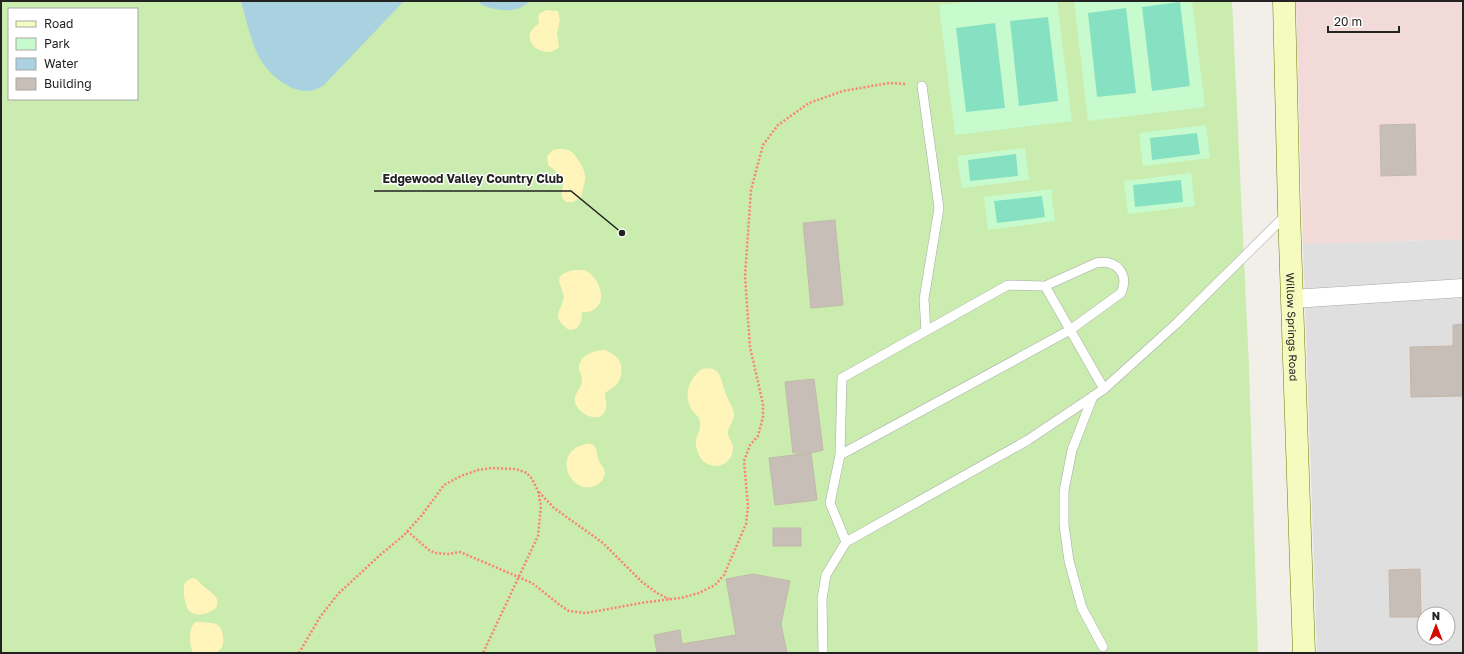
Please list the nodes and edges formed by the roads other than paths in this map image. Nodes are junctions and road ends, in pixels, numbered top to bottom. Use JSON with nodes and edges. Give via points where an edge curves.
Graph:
{"nodes":[{"id":1,"x":1284,"y":1,"type":"edge"},
{"id":2,"x":922,"y":86,"type":"road end"},
{"id":3,"x":1289,"y":212,"type":"junction"},
{"id":4,"x":1045,"y":286,"type":"junction"},
{"id":5,"x":1463,"y":288,"type":"edge"},
{"id":6,"x":1292,"y":299,"type":"junction"},
{"id":7,"x":1070,"y":330,"type":"junction"},
{"id":8,"x":926,"y":331,"type":"junction"},
{"id":9,"x":1104,"y":389,"type":"junction"},
{"id":10,"x":1094,"y":396,"type":"junction"},
{"id":11,"x":840,"y":455,"type":"junction"},
{"id":12,"x":846,"y":542,"type":"junction"},
{"id":13,"x":1103,"y":647,"type":"dead end"},
{"id":14,"x":823,"y":653,"type":"edge"},
{"id":15,"x":1304,"y":653,"type":"edge"}],
"edges":[{"from":1,"to":3,"type":"main road","name":"Willow Springs Road"},
{"from":2,"to":8,"type":"lane","via":[[939,208],[924,299]]},
{"from":3,"to":6,"type":"main road","name":"Willow Springs Road"},
{"from":3,"to":9,"type":"lane","via":[[1177,323]]},
{"from":4,"to":7,"type":"lane"},
{"from":4,"to":7,"type":"lane","via":[[1096,262],[1109,262],[1120,269],[1124,281],[1121,293]]},
{"from":4,"to":8,"type":"lane","via":[[1008,285]]},
{"from":5,"to":6,"type":"street"},
{"from":6,"to":15,"type":"main road","name":"Willow Springs Road"},
{"from":7,"to":9,"type":"lane"},
{"from":7,"to":11,"type":"lane"},
{"from":8,"to":11,"type":"lane","via":[[842,378]]},
{"from":9,"to":10,"type":"lane"},
{"from":10,"to":12,"type":"lane","via":[[1028,440]]},
{"from":10,"to":13,"type":"lane","via":[[1072,450],[1064,491],[1064,525],[1069,561],[1082,608]]},
{"from":11,"to":12,"type":"lane","via":[[830,503]]},
{"from":12,"to":14,"type":"lane","via":[[826,575],[822,599]]}]}
